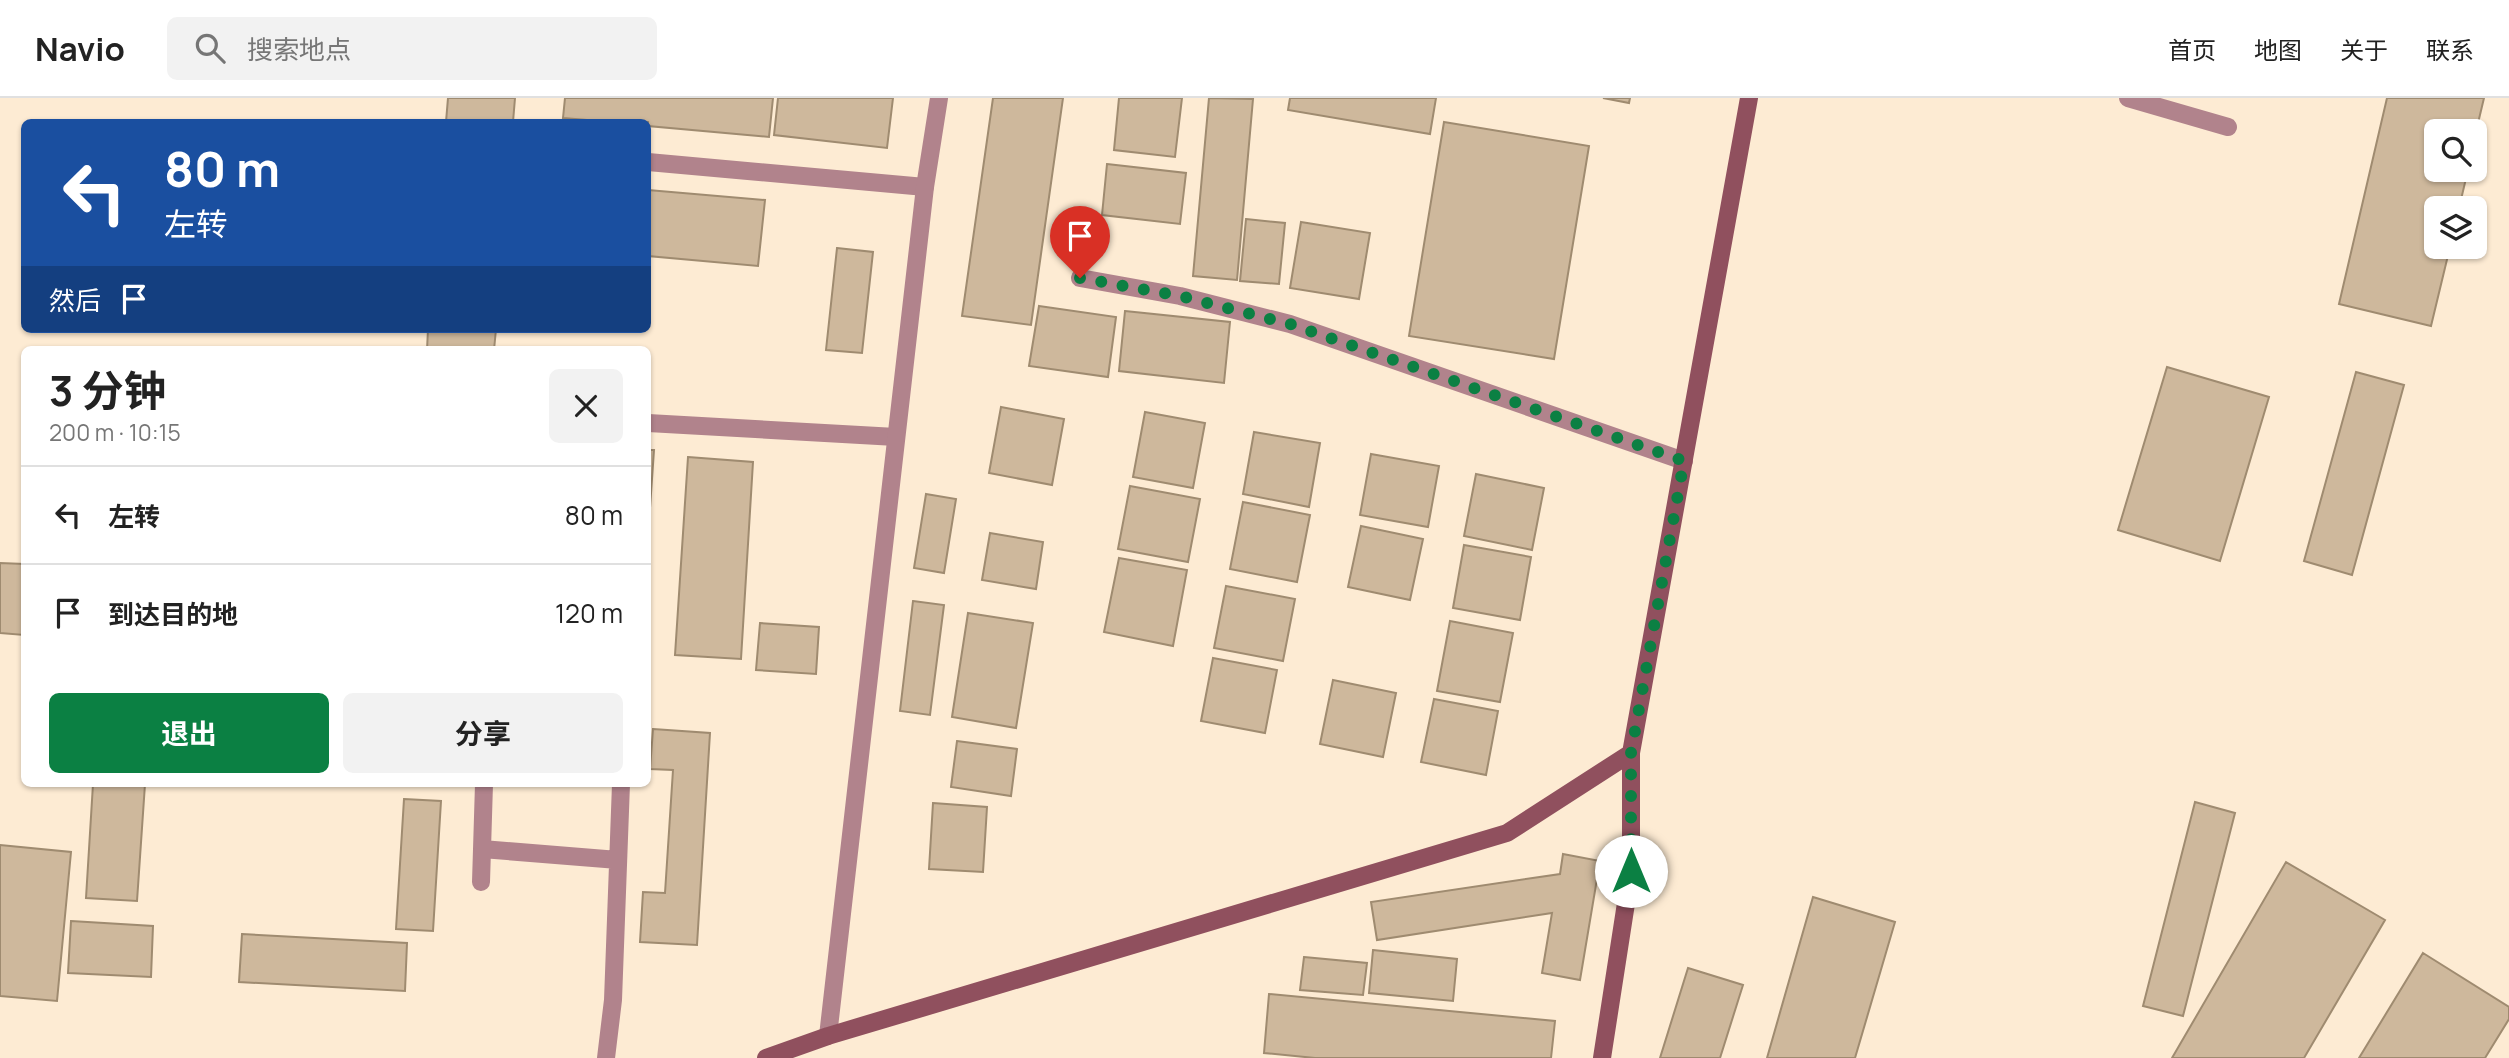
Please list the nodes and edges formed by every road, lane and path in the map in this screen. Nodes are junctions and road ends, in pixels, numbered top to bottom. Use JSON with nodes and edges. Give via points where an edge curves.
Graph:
{"nodes":[{"id":1,"x":939,"y":98,"type":"edge"},
{"id":2,"x":1749,"y":98,"type":"edge"},
{"id":3,"x":2128,"y":98,"type":"edge"},
{"id":4,"x":2228,"y":127,"type":"dead end"},
{"id":5,"x":651,"y":162,"type":"edge"},
{"id":6,"x":925,"y":187,"type":"junction"},
{"id":7,"x":1080,"y":278,"type":"dead end"},
{"id":8,"x":651,"y":423,"type":"edge"},
{"id":9,"x":896,"y":437,"type":"junction"},
{"id":10,"x":1684,"y":461,"type":"junction"},
{"id":11,"x":1631,"y":753,"type":"junction"},
{"id":12,"x":484,"y":787,"type":"edge"},
{"id":13,"x":621,"y":787,"type":"edge"},
{"id":14,"x":482,"y":849,"type":"junction"},
{"id":15,"x":618,"y":860,"type":"junction"},
{"id":16,"x":481,"y":882,"type":"dead end"},
{"id":17,"x":828,"y":1036,"type":"junction"},
{"id":18,"x":606,"y":1058,"type":"edge"},
{"id":19,"x":766,"y":1058,"type":"edge"},
{"id":20,"x":1602,"y":1058,"type":"edge"}],
"edges":[{"from":1,"to":6,"type":"street"},
{"from":2,"to":10,"type":"street"},
{"from":3,"to":4,"type":"street"},
{"from":5,"to":6,"type":"street"},
{"from":6,"to":9,"type":"street"},
{"from":7,"to":10,"type":"street","via":[[1180,296],[1290,324]]},
{"from":8,"to":9,"type":"street"},
{"from":9,"to":17,"type":"street"},
{"from":10,"to":11,"type":"street"},
{"from":11,"to":17,"type":"street","via":[[1507,833]]},
{"from":11,"to":20,"type":"street","via":[[1631,871]]},
{"from":12,"to":14,"type":"street"},
{"from":13,"to":15,"type":"street"},
{"from":14,"to":15,"type":"street"},
{"from":14,"to":16,"type":"street"},
{"from":15,"to":18,"type":"street"},
{"from":17,"to":19,"type":"street"}]}
